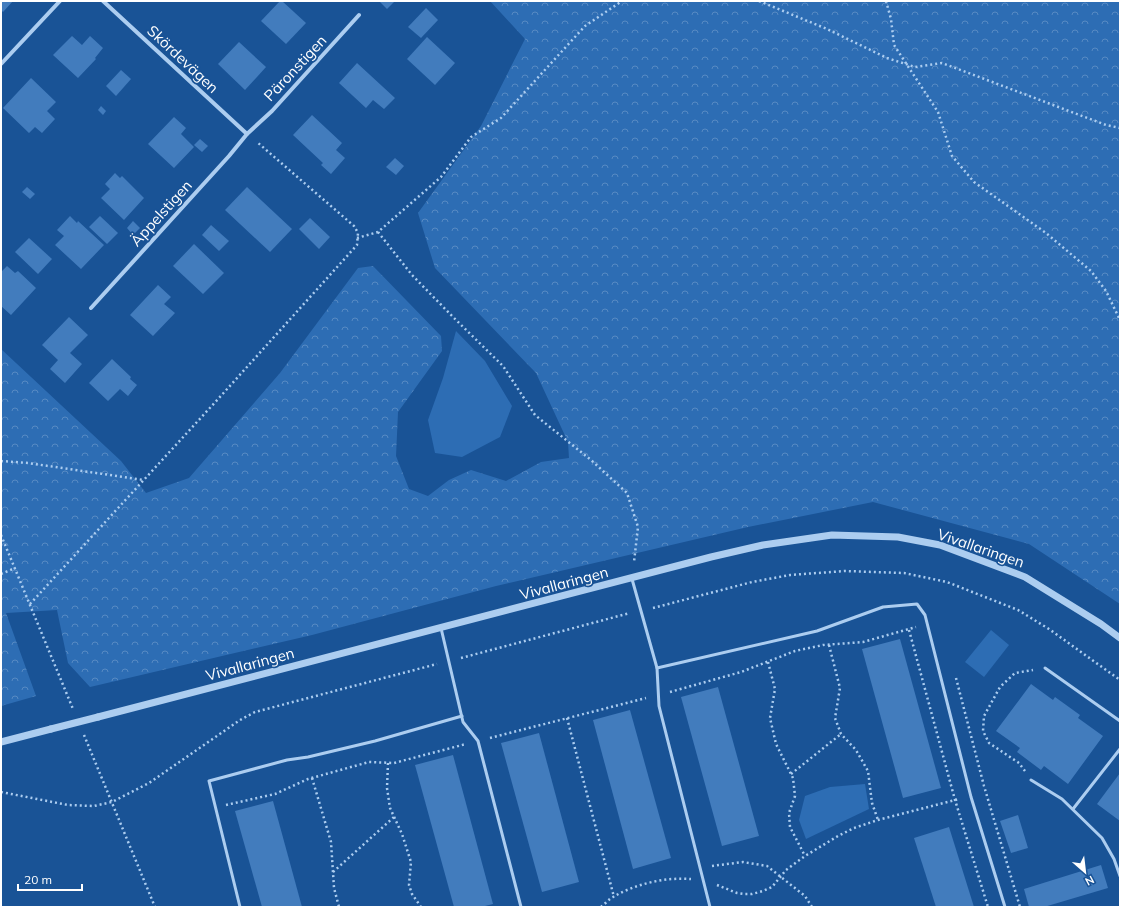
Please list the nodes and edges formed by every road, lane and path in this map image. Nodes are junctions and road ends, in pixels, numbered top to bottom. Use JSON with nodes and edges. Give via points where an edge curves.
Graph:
{"nodes":[{"id":1,"x":60,"y":1,"type":"edge"},
{"id":2,"x":103,"y":1,"type":"edge"},
{"id":3,"x":622,"y":1,"type":"edge"},
{"id":4,"x":760,"y":1,"type":"edge"},
{"id":5,"x":886,"y":1,"type":"edge"},
{"id":6,"x":358,"y":15,"type":"dead end"},
{"id":7,"x":1,"y":64,"type":"edge"},
{"id":8,"x":909,"y":65,"type":"junction"},
{"id":9,"x":1120,"y":128,"type":"edge"},
{"id":10,"x":247,"y":134,"type":"junction"},
{"id":11,"x":378,"y":232,"type":"junction"},
{"id":12,"x":357,"y":238,"type":"junction"},
{"id":13,"x":91,"y":308,"type":"dead end"},
{"id":14,"x":1120,"y":320,"type":"edge"},
{"id":15,"x":1,"y":461,"type":"edge"},
{"id":16,"x":144,"y":480,"type":"junction"},
{"id":17,"x":1,"y":535,"type":"edge"},
{"id":18,"x":15,"y":568,"type":"junction"},
{"id":19,"x":1,"y":574,"type":"edge"},
{"id":20,"x":632,"y":579,"type":"junction"},
{"id":21,"x":30,"y":604,"type":"junction"},
{"id":22,"x":640,"y":611,"type":"junction"},
{"id":23,"x":927,"y":624,"type":"junction"},
{"id":24,"x":441,"y":628,"type":"junction"},
{"id":25,"x":909,"y":630,"type":"dead end"},
{"id":26,"x":1120,"y":638,"type":"edge"},
{"id":27,"x":829,"y":645,"type":"junction"},
{"id":28,"x":449,"y":661,"type":"junction"},
{"id":29,"x":768,"y":662,"type":"junction"},
{"id":30,"x":656,"y":668,"type":"junction"},
{"id":31,"x":1045,"y":668,"type":"joint"},
{"id":32,"x":954,"y":673,"type":"dead end"},
{"id":33,"x":1120,"y":680,"type":"edge"},
{"id":34,"x":658,"y":695,"type":"junction"},
{"id":35,"x":75,"y":714,"type":"dead end"},
{"id":36,"x":462,"y":716,"type":"junction"},
{"id":37,"x":567,"y":718,"type":"junction"},
{"id":38,"x":1120,"y":721,"type":"edge"},
{"id":39,"x":81,"y":728,"type":"dead end"},
{"id":40,"x":841,"y":734,"type":"junction"},
{"id":41,"x":478,"y":741,"type":"junction"},
{"id":42,"x":1,"y":742,"type":"edge"},
{"id":43,"x":1120,"y":749,"type":"edge"},
{"id":44,"x":388,"y":763,"type":"junction"},
{"id":45,"x":791,"y":774,"type":"junction"},
{"id":46,"x":312,"y":778,"type":"dead end"},
{"id":47,"x":1031,"y":780,"type":"joint"},
{"id":48,"x":1,"y":792,"type":"edge"},
{"id":49,"x":971,"y":797,"type":"junction"},
{"id":50,"x":955,"y":800,"type":"junction"},
{"id":51,"x":112,"y":802,"type":"junction"},
{"id":52,"x":216,"y":808,"type":"junction"},
{"id":53,"x":1073,"y":809,"type":"junction"},
{"id":54,"x":394,"y":817,"type":"junction"},
{"id":55,"x":878,"y":820,"type":"junction"},
{"id":56,"x":805,"y":856,"type":"junction"},
{"id":57,"x":700,"y":868,"type":"junction"},
{"id":58,"x":333,"y":873,"type":"junction"},
{"id":59,"x":780,"y":876,"type":"junction"},
{"id":60,"x":1120,"y":876,"type":"edge"},
{"id":61,"x":703,"y":879,"type":"junction"},
{"id":62,"x":614,"y":897,"type":"junction"},
{"id":63,"x":155,"y":907,"type":"edge"},
{"id":64,"x":240,"y":907,"type":"edge"},
{"id":65,"x":340,"y":907,"type":"edge"},
{"id":66,"x":421,"y":907,"type":"edge"},
{"id":67,"x":521,"y":907,"type":"edge"},
{"id":68,"x":601,"y":907,"type":"edge"},
{"id":69,"x":710,"y":907,"type":"edge"},
{"id":70,"x":812,"y":907,"type":"edge"},
{"id":71,"x":988,"y":907,"type":"edge"},
{"id":72,"x":1005,"y":907,"type":"edge"},
{"id":73,"x":1020,"y":907,"type":"edge"}],
"edges":[{"from":1,"to":7,"type":"street"},
{"from":2,"to":10,"type":"street","name":"Skördevägen"},
{"from":3,"to":11,"type":"path","via":[[585,26],[501,118],[471,138],[441,177]]},
{"from":4,"to":8,"type":"path","via":[[887,58]]},
{"from":5,"to":8,"type":"path","via":[[894,45]]},
{"from":6,"to":10,"type":"street","name":"Päronstigen","via":[[272,111]]},
{"from":8,"to":9,"type":"path","via":[[915,67],[942,63]]},
{"from":8,"to":14,"type":"path","via":[[938,112],[952,156],[974,182],[1046,233],[1091,271],[1106,291]]},
{"from":10,"to":12,"type":"path","via":[[354,226],[358,233]]},
{"from":10,"to":13,"type":"street","name":"Äppelstigen"},
{"from":11,"to":12,"type":"path"},
{"from":11,"to":20,"type":"path","via":[[412,275],[503,366],[535,415],[628,493],[638,527]]},
{"from":12,"to":16,"type":"path","via":[[357,245]]},
{"from":15,"to":16,"type":"path"},
{"from":16,"to":21,"type":"path"},
{"from":17,"to":18,"type":"path"},
{"from":18,"to":19,"type":"path"},
{"from":18,"to":21,"type":"path"},
{"from":20,"to":22,"type":"lane"},
{"from":20,"to":24,"type":"street","name":"Vivallaringen"},
{"from":20,"to":26,"type":"street","name":"Vivallaringen","via":[[719,555],[791,540],[832,535],[898,537],[940,544],[1025,577]]},
{"from":21,"to":35,"type":"path"},
{"from":22,"to":28,"type":"path"},
{"from":22,"to":30,"type":"lane"},
{"from":22,"to":33,"type":"path","via":[[752,582],[790,575],[845,570],[904,573],[947,582],[1018,610]]},
{"from":23,"to":27,"type":"path","via":[[863,642]]},
{"from":23,"to":30,"type":"lane","via":[[925,615],[917,604],[883,607],[817,631]]},
{"from":23,"to":49,"type":"lane"},
{"from":24,"to":28,"type":"lane"},
{"from":24,"to":42,"type":"street","name":"Vivallaringen","bridge":true},
{"from":25,"to":50,"type":"path"},
{"from":27,"to":29,"type":"path","via":[[795,651]]},
{"from":27,"to":40,"type":"path","via":[[840,688],[835,718]]},
{"from":28,"to":36,"type":"lane"},
{"from":28,"to":51,"type":"path","via":[[255,712],[149,783]]},
{"from":29,"to":34,"type":"path"},
{"from":29,"to":45,"type":"path","via":[[775,689],[770,718],[776,744]]},
{"from":30,"to":34,"type":"lane"},
{"from":31,"to":38,"type":"lane"},
{"from":31,"to":47,"type":"path","via":[[1015,673],[1000,687],[984,716],[983,730],[989,743],[1020,763]]},
{"from":32,"to":73,"type":"path"},
{"from":34,"to":37,"type":"path"},
{"from":34,"to":57,"type":"lane"},
{"from":36,"to":41,"type":"lane","via":[[463,722]]},
{"from":36,"to":52,"type":"lane","via":[[375,741],[287,760],[209,781]]},
{"from":37,"to":41,"type":"path"},
{"from":37,"to":62,"type":"path"},
{"from":39,"to":51,"type":"path"},
{"from":40,"to":45,"type":"path"},
{"from":40,"to":55,"type":"path","via":[[856,750],[868,771],[872,803]]},
{"from":41,"to":44,"type":"path"},
{"from":41,"to":67,"type":"lane"},
{"from":43,"to":53,"type":"lane"},
{"from":44,"to":52,"type":"path","via":[[369,762],[308,778],[275,794]]},
{"from":44,"to":54,"type":"path","via":[[387,788]]},
{"from":45,"to":56,"type":"path","via":[[795,796],[789,813],[790,828]]},
{"from":46,"to":58,"type":"path","via":[[331,842]]},
{"from":47,"to":53,"type":"lane"},
{"from":48,"to":51,"type":"path","via":[[68,805],[94,806]]},
{"from":49,"to":50,"type":"path"},
{"from":49,"to":72,"type":"lane"},
{"from":50,"to":55,"type":"path"},
{"from":50,"to":71,"type":"path"},
{"from":51,"to":63,"type":"path"},
{"from":52,"to":64,"type":"lane"},
{"from":53,"to":60,"type":"lane","via":[[1102,838],[1114,858]]},
{"from":54,"to":58,"type":"path"},
{"from":54,"to":66,"type":"path","via":[[411,862],[409,885]]},
{"from":55,"to":56,"type":"path","via":[[854,828]]},
{"from":56,"to":59,"type":"path"},
{"from":57,"to":59,"type":"path","via":[[743,862],[766,866]]},
{"from":57,"to":61,"type":"lane"},
{"from":58,"to":65,"type":"path","via":[[334,888]]},
{"from":59,"to":61,"type":"path","via":[[772,887],[763,892],[748,894],[737,893]]},
{"from":59,"to":70,"type":"path","via":[[805,896]]},
{"from":61,"to":62,"type":"path","via":[[675,878],[634,888]]},
{"from":61,"to":69,"type":"lane"},
{"from":62,"to":68,"type":"path"}]}
